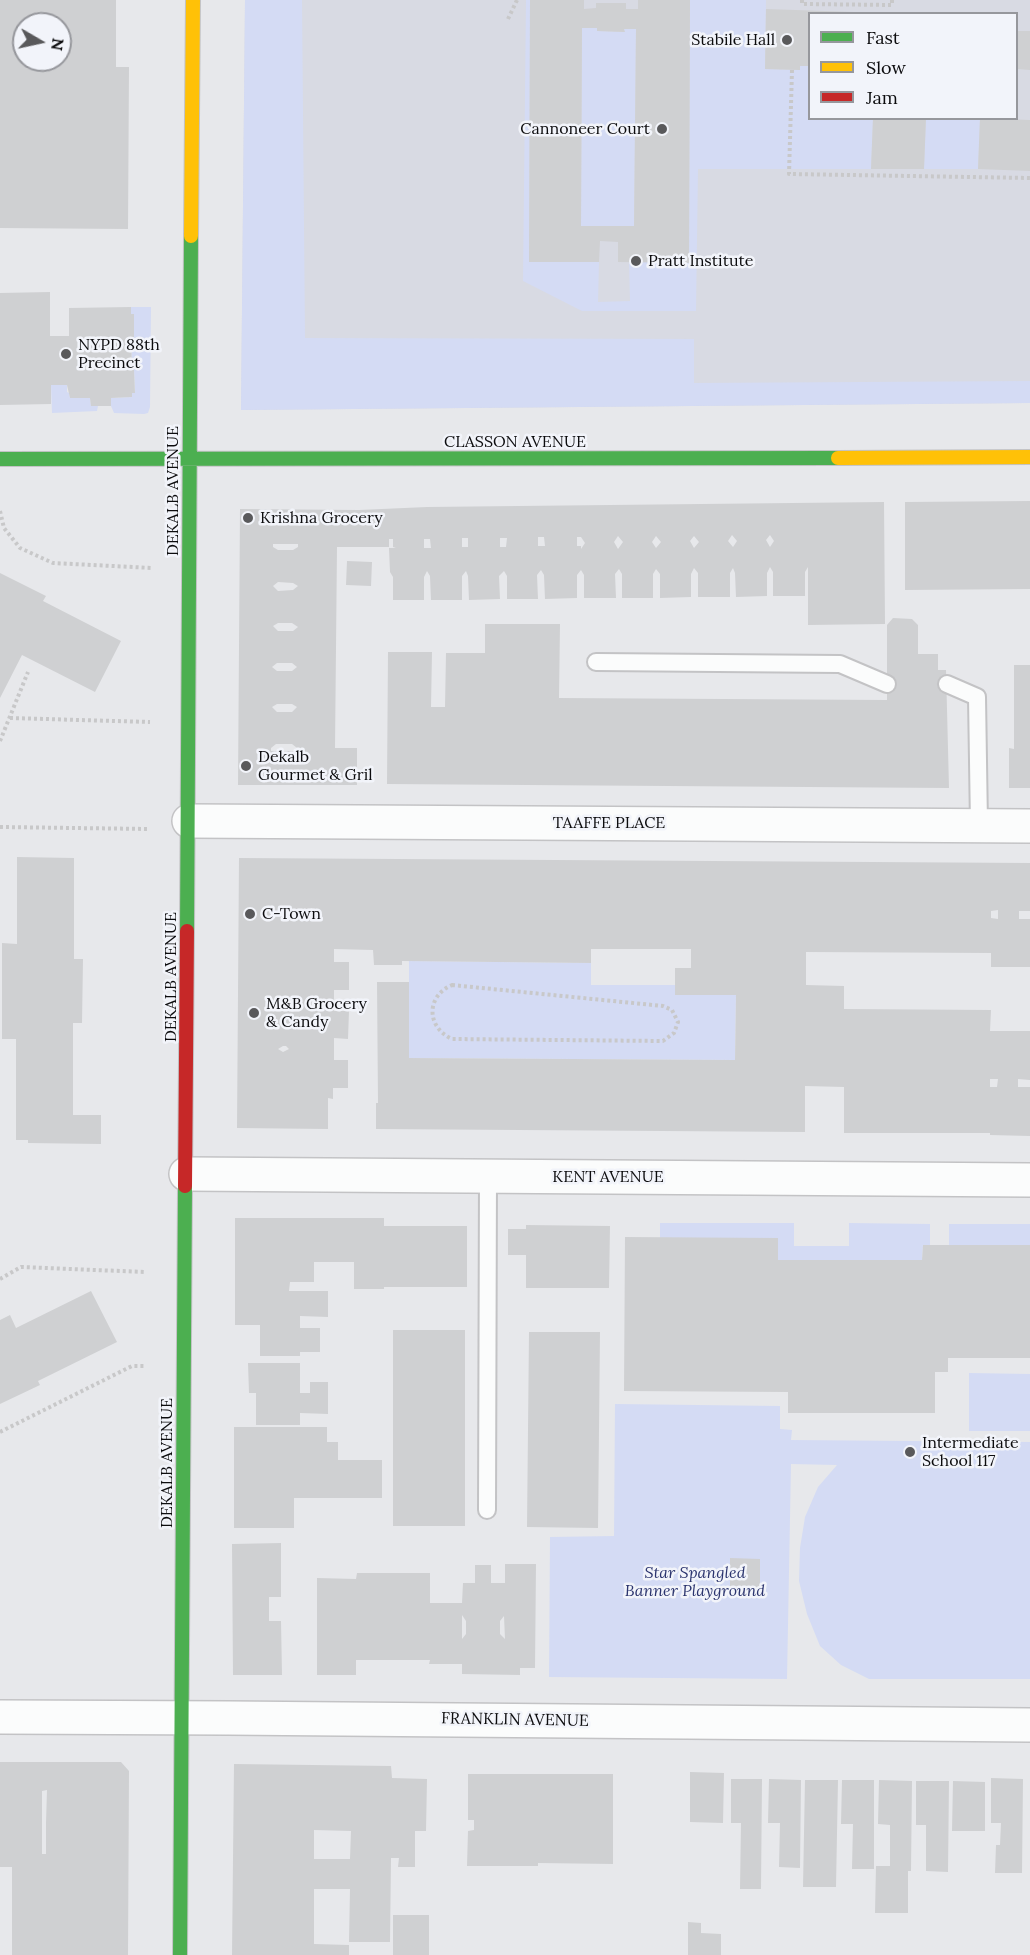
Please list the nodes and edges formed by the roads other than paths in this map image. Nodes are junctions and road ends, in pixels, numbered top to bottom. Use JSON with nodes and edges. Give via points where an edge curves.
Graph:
{"nodes":[{"id":1,"x":193,"y":0,"type":"edge"},
{"id":2,"x":1030,"y":457,"type":"edge"},
{"id":3,"x":0,"y":459,"type":"edge"},
{"id":4,"x":190,"y":460,"type":"junction"},
{"id":5,"x":596,"y":662,"type":"dead end"},
{"id":6,"x":887,"y":684,"type":"dead end"},
{"id":7,"x":947,"y":684,"type":"dead end"},
{"id":8,"x":189,"y":820,"type":"junction"},
{"id":9,"x":979,"y":825,"type":"junction"},
{"id":10,"x":1030,"y":826,"type":"edge"},
{"id":11,"x":186,"y":1174,"type":"junction"},
{"id":12,"x":488,"y":1176,"type":"junction"},
{"id":13,"x":1030,"y":1180,"type":"edge"},
{"id":14,"x":487,"y":1510,"type":"dead end"},
{"id":15,"x":0,"y":1717,"type":"edge"},
{"id":16,"x":181,"y":1717,"type":"junction"},
{"id":17,"x":1030,"y":1725,"type":"edge"},
{"id":18,"x":180,"y":1955,"type":"edge"}],
"edges":[{"from":1,"to":4,"type":"main road","name":"DEKALB AVENUE"},
{"from":2,"to":4,"type":"main road","name":"CLASSON AVENUE"},
{"from":3,"to":4,"type":"main road","name":"CLASSON AVENUE"},
{"from":4,"to":8,"type":"main road","name":"DEKALB AVENUE"},
{"from":5,"to":6,"type":"lane","via":[[840,664]]},
{"from":7,"to":9,"type":"lane","via":[[977,697]]},
{"from":8,"to":9,"type":"street","name":"TAAFFE PLACE"},
{"from":8,"to":11,"type":"main road","name":"DEKALB AVENUE"},
{"from":9,"to":10,"type":"street","name":"TAAFFE PLACE"},
{"from":11,"to":12,"type":"street","name":"KENT AVENUE"},
{"from":11,"to":16,"type":"main road","name":"DEKALB AVENUE"},
{"from":12,"to":13,"type":"street","name":"KENT AVENUE"},
{"from":12,"to":14,"type":"lane"},
{"from":15,"to":16,"type":"street","name":"FRANKLIN AVENUE"},
{"from":16,"to":17,"type":"street","name":"FRANKLIN AVENUE"},
{"from":16,"to":18,"type":"main road","name":"DEKALB AVENUE"}]}
